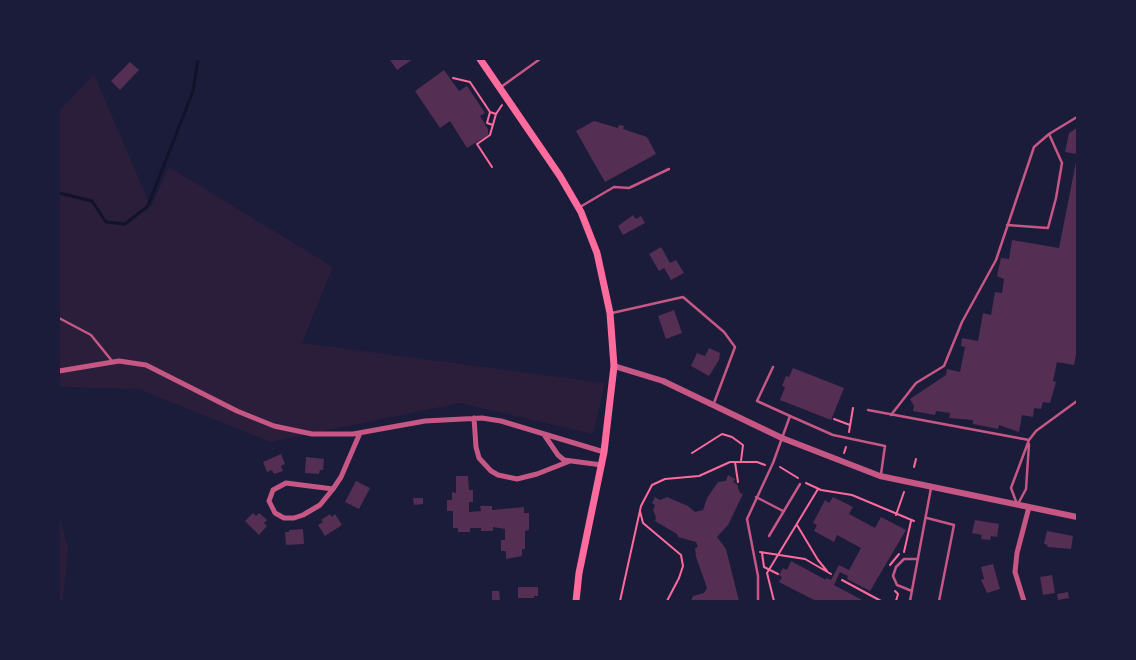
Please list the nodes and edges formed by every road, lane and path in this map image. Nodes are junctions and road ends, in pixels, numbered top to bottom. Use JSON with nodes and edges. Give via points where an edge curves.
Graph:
{"nodes":[{"id":1,"x":480,"y":59,"type":"edge"},
{"id":2,"x":540,"y":59,"type":"edge"},
{"id":3,"x":453,"y":78,"type":"dead end"},
{"id":4,"x":500,"y":88,"type":"junction"},
{"id":5,"x":502,"y":104,"type":"dead end"},
{"id":6,"x":490,"y":112,"type":"junction"},
{"id":7,"x":496,"y":114,"type":"junction"},
{"id":8,"x":1077,"y":117,"type":"edge"},
{"id":9,"x":493,"y":125,"type":"junction"},
{"id":10,"x":1049,"y":134,"type":"junction"},
{"id":11,"x":492,"y":167,"type":"dead end"},
{"id":12,"x":669,"y":169,"type":"dead end"},
{"id":13,"x":579,"y":208,"type":"junction"},
{"id":14,"x":1007,"y":225,"type":"junction"},
{"id":15,"x":610,"y":313,"type":"junction"},
{"id":16,"x":59,"y":318,"type":"edge"},
{"id":17,"x":112,"y":361,"type":"junction"},
{"id":18,"x":614,"y":366,"type":"junction"},
{"id":19,"x":773,"y":367,"type":"dead end"},
{"id":20,"x":59,"y":370,"type":"edge"},
{"id":21,"x":1077,"y":401,"type":"edge"},
{"id":22,"x":713,"y":405,"type":"junction"},
{"id":23,"x":853,"y":408,"type":"dead end"},
{"id":24,"x":868,"y":410,"type":"dead end"},
{"id":25,"x":891,"y":415,"type":"junction"},
{"id":26,"x":790,"y":416,"type":"junction"},
{"id":27,"x":474,"y":418,"type":"junction"},
{"id":28,"x":834,"y":419,"type":"dead end"},
{"id":29,"x":850,"y":425,"type":"junction"},
{"id":30,"x":360,"y":433,"type":"junction"},
{"id":31,"x":848,"y":434,"type":"dead end"},
{"id":32,"x":545,"y":435,"type":"junction"},
{"id":33,"x":782,"y":438,"type":"junction"},
{"id":34,"x":1029,"y":440,"type":"junction"},
{"id":35,"x":846,"y":446,"type":"dead end"},
{"id":36,"x":604,"y":452,"type":"junction"},
{"id":37,"x":692,"y":453,"type":"dead end"},
{"id":38,"x":843,"y":455,"type":"dead end"},
{"id":39,"x":916,"y":459,"type":"dead end"},
{"id":40,"x":570,"y":461,"type":"junction"},
{"id":41,"x":741,"y":461,"type":"junction"},
{"id":42,"x":735,"y":462,"type":"junction"},
{"id":43,"x":602,"y":465,"type":"junction"},
{"id":44,"x":765,"y":465,"type":"dead end"},
{"id":45,"x":780,"y":467,"type":"dead end"},
{"id":46,"x":914,"y":467,"type":"dead end"},
{"id":47,"x":880,"y":476,"type":"junction"},
{"id":48,"x":738,"y":482,"type":"dead end"},
{"id":49,"x":800,"y":484,"type":"dead end"},
{"id":50,"x":931,"y":487,"type":"junction"},
{"id":51,"x":818,"y":489,"type":"junction"},
{"id":52,"x":333,"y":490,"type":"junction"},
{"id":53,"x":904,"y":492,"type":"dead end"},
{"id":54,"x":756,"y":496,"type":"junction"},
{"id":55,"x":1017,"y":505,"type":"junction"},
{"id":56,"x":1029,"y":507,"type":"junction"},
{"id":57,"x":640,"y":511,"type":"junction"},
{"id":58,"x":783,"y":512,"type":"junction"},
{"id":59,"x":896,"y":515,"type":"junction"},
{"id":60,"x":1077,"y":517,"type":"edge"},
{"id":61,"x":926,"y":518,"type":"junction"},
{"id":62,"x":914,"y":521,"type":"dead end"},
{"id":63,"x":797,"y":524,"type":"junction"},
{"id":64,"x":769,"y":536,"type":"dead end"},
{"id":65,"x":778,"y":555,"type":"junction"},
{"id":66,"x":918,"y":559,"type":"junction"},
{"id":67,"x":770,"y":569,"type":"junction"},
{"id":68,"x":778,"y":574,"type":"dead end"},
{"id":69,"x":842,"y":580,"type":"dead end"},
{"id":70,"x":912,"y":591,"type":"junction"},
{"id":71,"x":576,"y":601,"type":"edge"},
{"id":72,"x":620,"y":601,"type":"edge"},
{"id":73,"x":667,"y":601,"type":"edge"},
{"id":74,"x":758,"y":601,"type":"edge"},
{"id":75,"x":774,"y":601,"type":"edge"},
{"id":76,"x":881,"y":601,"type":"edge"},
{"id":77,"x":910,"y":601,"type":"edge"},
{"id":78,"x":939,"y":601,"type":"edge"},
{"id":79,"x":1024,"y":601,"type":"edge"}],
"edges":[{"from":1,"to":4,"type":"main road"},
{"from":2,"to":4,"type":"lane"},
{"from":3,"to":6,"type":"path","via":[[470,82]]},
{"from":4,"to":13,"type":"main road"},
{"from":5,"to":7,"type":"path"},
{"from":6,"to":7,"type":"path"},
{"from":6,"to":9,"type":"path","via":[[487,123]]},
{"from":7,"to":9,"type":"path"},
{"from":8,"to":10,"type":"lane"},
{"from":9,"to":11,"type":"path","via":[[490,135],[477,144]]},
{"from":10,"to":14,"type":"lane","via":[[1034,147]]},
{"from":10,"to":14,"type":"lane","via":[[1062,163],[1048,228]]},
{"from":12,"to":13,"type":"lane","via":[[630,188],[614,186]]},
{"from":13,"to":15,"type":"main road","via":[[597,253]]},
{"from":14,"to":25,"type":"lane","via":[[996,260],[962,322],[944,366],[916,383]]},
{"from":15,"to":18,"type":"main road"},
{"from":15,"to":22,"type":"lane","via":[[684,297],[724,332],[735,347]]},
{"from":16,"to":17,"type":"lane","via":[[91,335]]},
{"from":17,"to":20,"type":"street"},
{"from":17,"to":30,"type":"street","via":[[134,362],[160,370],[217,402],[274,426],[312,434]]},
{"from":18,"to":22,"type":"street","via":[[663,381]]},
{"from":18,"to":36,"type":"main road"},
{"from":19,"to":26,"type":"lane","via":[[757,401]]},
{"from":21,"to":34,"type":"lane"},
{"from":22,"to":33,"type":"street"},
{"from":23,"to":29,"type":"path"},
{"from":24,"to":25,"type":"lane"},
{"from":25,"to":34,"type":"lane"},
{"from":26,"to":33,"type":"lane"},
{"from":26,"to":47,"type":"lane","via":[[833,435],[886,446]]},
{"from":27,"to":30,"type":"street","via":[[426,421]]},
{"from":27,"to":32,"type":"street","via":[[501,421]]},
{"from":27,"to":40,"type":"street","via":[[479,458],[498,475],[517,478]]},
{"from":28,"to":29,"type":"path"},
{"from":29,"to":31,"type":"path"},
{"from":30,"to":52,"type":"street"},
{"from":32,"to":36,"type":"street"},
{"from":32,"to":40,"type":"street","via":[[558,455]]},
{"from":33,"to":47,"type":"street"},
{"from":33,"to":54,"type":"lane"},
{"from":34,"to":55,"type":"lane","via":[[1026,489]]},
{"from":34,"to":55,"type":"lane","via":[[1011,488]]},
{"from":35,"to":38,"type":"path"},
{"from":36,"to":43,"type":"main road"},
{"from":37,"to":41,"type":"path","via":[[722,434],[743,445]]},
{"from":39,"to":46,"type":"path"},
{"from":40,"to":43,"type":"street"},
{"from":41,"to":42,"type":"path"},
{"from":41,"to":44,"type":"path"},
{"from":42,"to":48,"type":"path"},
{"from":42,"to":57,"type":"path","via":[[699,476],[652,485]]},
{"from":43,"to":71,"type":"main road"},
{"from":45,"to":51,"type":"path"},
{"from":47,"to":50,"type":"street"},
{"from":49,"to":58,"type":"lane"},
{"from":50,"to":55,"type":"street"},
{"from":50,"to":61,"type":"lane"},
{"from":51,"to":59,"type":"path","via":[[852,494]]},
{"from":51,"to":63,"type":"path"},
{"from":52,"to":52,"type":"street","via":[[286,483],[273,490],[269,501],[275,513],[284,518],[294,518],[320,505]]},
{"from":53,"to":59,"type":"path"},
{"from":54,"to":58,"type":"lane"},
{"from":54,"to":74,"type":"lane","via":[[746,520],[758,576]]},
{"from":55,"to":56,"type":"street"},
{"from":56,"to":60,"type":"street"},
{"from":56,"to":79,"type":"street","via":[[1017,553],[1016,572]]},
{"from":57,"to":72,"type":"path"},
{"from":57,"to":73,"type":"path","via":[[644,523],[681,555],[683,566]]},
{"from":58,"to":64,"type":"lane"},
{"from":59,"to":62,"type":"path"},
{"from":61,"to":66,"type":"lane"},
{"from":61,"to":78,"type":"lane","via":[[954,524]]},
{"from":63,"to":65,"type":"path"},
{"from":63,"to":65,"type":"path","via":[[830,574],[805,559]]},
{"from":65,"to":67,"type":"path"},
{"from":65,"to":67,"type":"path","via":[[761,552],[764,567]]},
{"from":66,"to":70,"type":"lane"},
{"from":66,"to":70,"type":"lane","via":[[904,559],[896,566],[893,576],[897,585]]},
{"from":67,"to":68,"type":"path"},
{"from":67,"to":75,"type":"path","via":[[768,578]]},
{"from":69,"to":76,"type":"path"},
{"from":70,"to":77,"type":"lane"}]}
